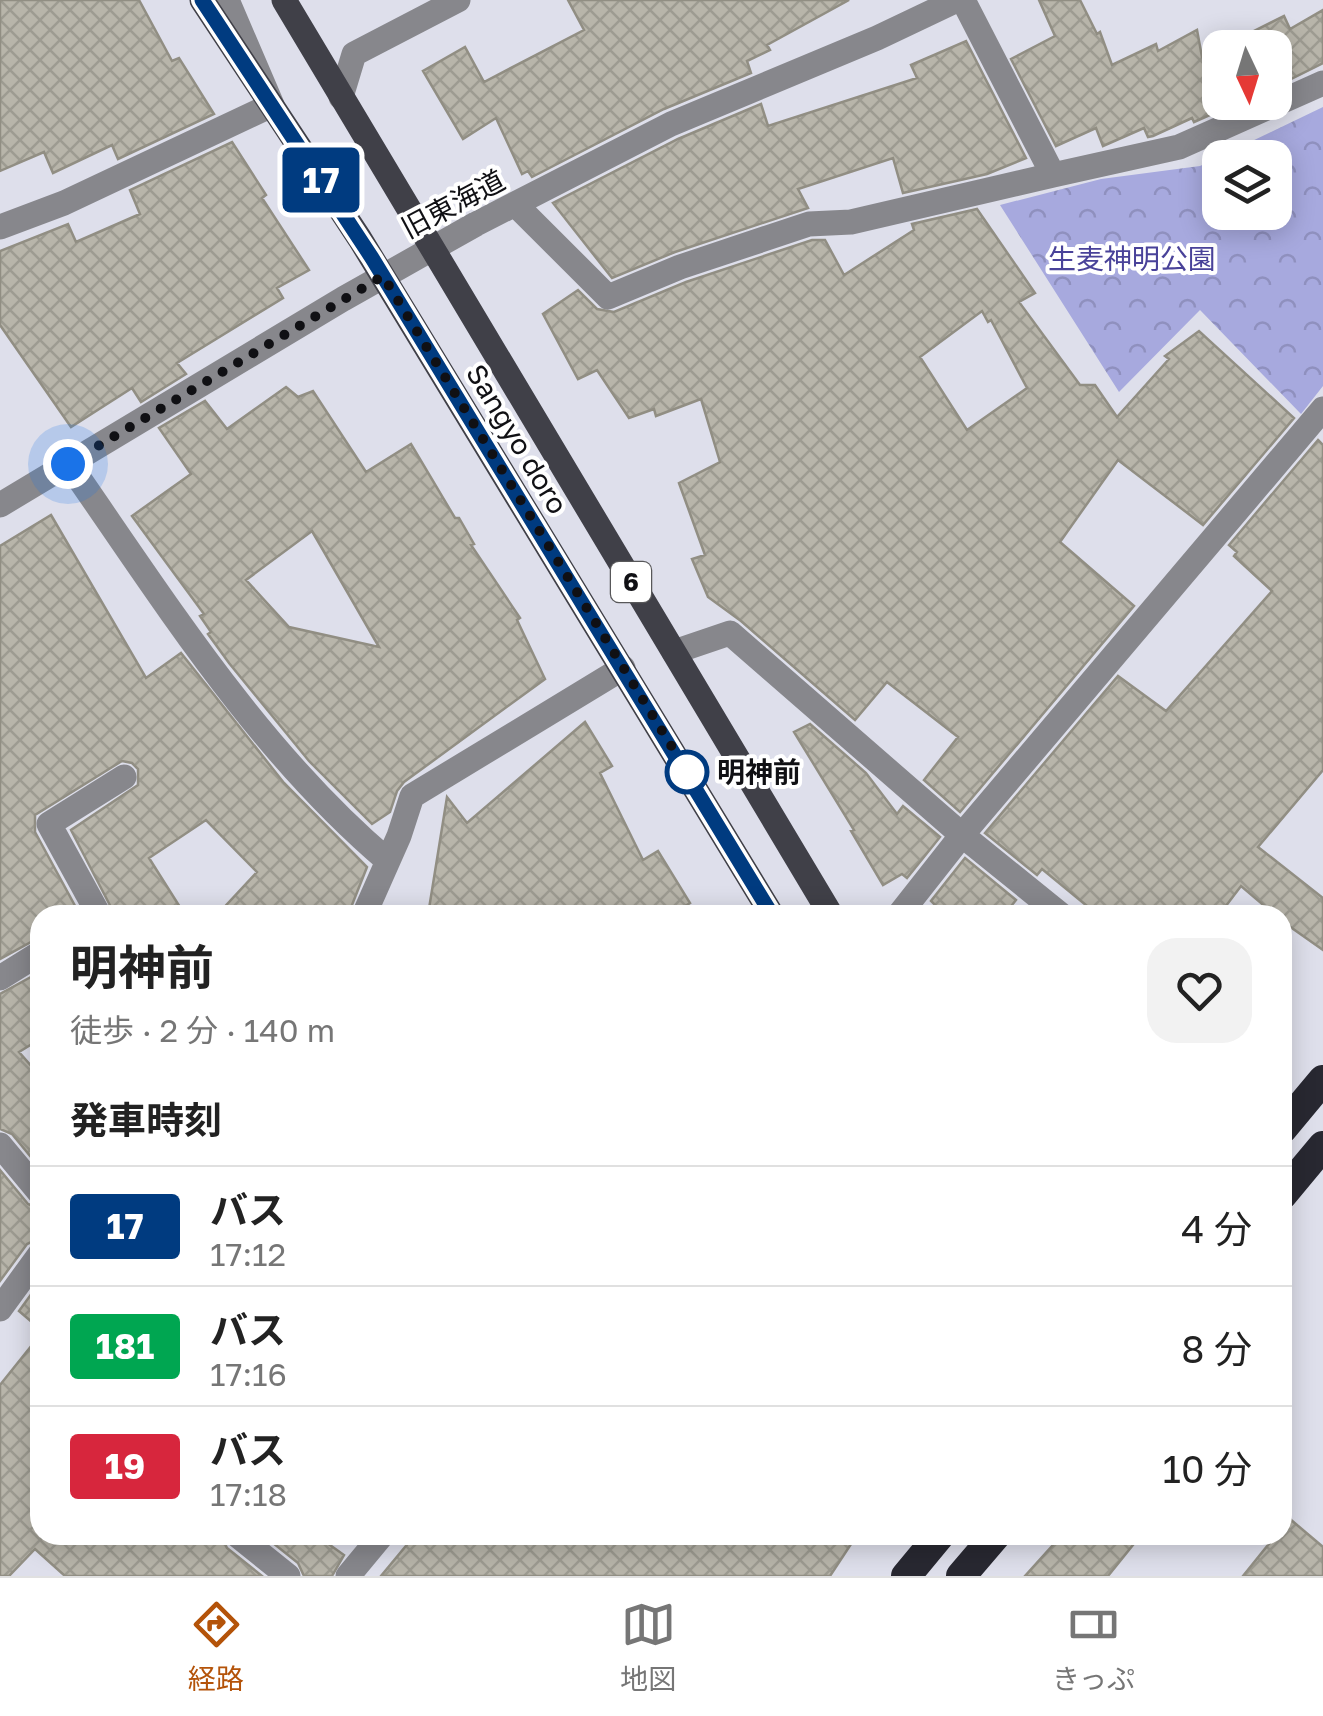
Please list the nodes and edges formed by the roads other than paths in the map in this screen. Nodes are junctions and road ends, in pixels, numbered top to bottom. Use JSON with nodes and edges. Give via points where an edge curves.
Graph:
{"nodes":[{"id":1,"x":202,"y":0,"type":"edge"},
{"id":2,"x":227,"y":0,"type":"edge"},
{"id":3,"x":284,"y":0,"type":"edge"},
{"id":4,"x":458,"y":0,"type":"edge"},
{"id":5,"x":960,"y":0,"type":"edge"},
{"id":6,"x":1323,"y":83,"type":"edge"},
{"id":7,"x":342,"y":98,"type":"junction"},
{"id":8,"x":272,"y":104,"type":"junction"},
{"id":9,"x":1053,"y":175,"type":"junction"},
{"id":10,"x":515,"y":204,"type":"junction"},
{"id":11,"x":0,"y":227,"type":"edge"},
{"id":12,"x":432,"y":248,"type":"junction"},
{"id":13,"x":383,"y":276,"type":"junction"},
{"id":14,"x":1323,"y":408,"type":"edge"},
{"id":15,"x":68,"y":464,"type":"junction"},
{"id":16,"x":0,"y":506,"type":"edge"},
{"id":17,"x":674,"y":652,"type":"junction"},
{"id":18,"x":623,"y":668,"type":"junction"},
{"id":19,"x":124,"y":777,"type":"dead end"},
{"id":20,"x":962,"y":835,"type":"junction"},
{"id":21,"x":388,"y":860,"type":"junction"},
{"id":22,"x":94,"y":905,"type":"edge"},
{"id":23,"x":368,"y":905,"type":"edge"},
{"id":24,"x":766,"y":905,"type":"edge"},
{"id":25,"x":826,"y":905,"type":"edge"},
{"id":26,"x":907,"y":905,"type":"edge"},
{"id":27,"x":1048,"y":905,"type":"edge"},
{"id":28,"x":30,"y":959,"type":"edge"},
{"id":29,"x":0,"y":978,"type":"edge"},
{"id":30,"x":1323,"y":1080,"type":"edge"},
{"id":31,"x":1292,"y":1107,"type":"edge"},
{"id":32,"x":0,"y":1145,"type":"edge"},
{"id":33,"x":1323,"y":1146,"type":"edge"},
{"id":34,"x":30,"y":1181,"type":"edge"},
{"id":35,"x":1292,"y":1183,"type":"edge"},
{"id":36,"x":30,"y":1268,"type":"edge"},
{"id":37,"x":0,"y":1310,"type":"edge"},
{"id":38,"x":250,"y":1545,"type":"edge"},
{"id":39,"x":374,"y":1545,"type":"edge"},
{"id":40,"x":928,"y":1545,"type":"edge"},
{"id":41,"x":987,"y":1545,"type":"edge"},
{"id":42,"x":288,"y":1576,"type":"edge"},
{"id":43,"x":348,"y":1576,"type":"edge"},
{"id":44,"x":906,"y":1576,"type":"edge"},
{"id":45,"x":961,"y":1576,"type":"edge"}],
"edges":[{"from":1,"to":8,"type":"main road","name":"Sangyo doro","number":"6"},
{"from":2,"to":8,"type":"street"},
{"from":3,"to":7,"type":"main road","name":"Sangyo doro","number":"6"},
{"from":4,"to":7,"type":"street","via":[[354,54]]},
{"from":5,"to":9,"type":"street"},
{"from":5,"to":10,"type":"street","name":"旧東海道","via":[[671,124]]},
{"from":6,"to":9,"type":"street","via":[[1179,147]]},
{"from":7,"to":12,"type":"main road","name":"Sangyo doro","number":"6"},
{"from":8,"to":11,"type":"street","via":[[64,204]]},
{"from":8,"to":13,"type":"main road","name":"Sangyo doro","number":"6"},
{"from":9,"to":10,"type":"street","via":[[851,222],[809,224],[608,297]]},
{"from":10,"to":12,"type":"street","name":"旧東海道"},
{"from":12,"to":13,"type":"street","name":"旧東海道"},
{"from":12,"to":17,"type":"main road","name":"Sangyo doro","number":"6"},
{"from":13,"to":15,"type":"street","name":"旧東海道"},
{"from":13,"to":18,"type":"main road","name":"Sangyo doro","number":"6"},
{"from":14,"to":20,"type":"street"},
{"from":15,"to":16,"type":"street","name":"旧東海道"},
{"from":15,"to":21,"type":"street","via":[[235,698],[342,822]]},
{"from":17,"to":20,"type":"street","via":[[730,633]]},
{"from":17,"to":25,"type":"main road","name":"Sangyo doro","number":"6"},
{"from":18,"to":21,"type":"street","via":[[412,796]]},
{"from":18,"to":24,"type":"main road","name":"Sangyo doro","number":"6"},
{"from":19,"to":22,"type":"street","via":[[50,824]]},
{"from":20,"to":26,"type":"street"},
{"from":20,"to":27,"type":"street"},
{"from":21,"to":23,"type":"street"},
{"from":28,"to":29,"type":"street"},
{"from":30,"to":31,"type":"highway"},
{"from":32,"to":34,"type":"street"},
{"from":33,"to":35,"type":"highway"},
{"from":36,"to":37,"type":"street"},
{"from":38,"to":42,"type":"street"},
{"from":39,"to":43,"type":"street"},
{"from":40,"to":44,"type":"highway"},
{"from":41,"to":45,"type":"highway"}]}
